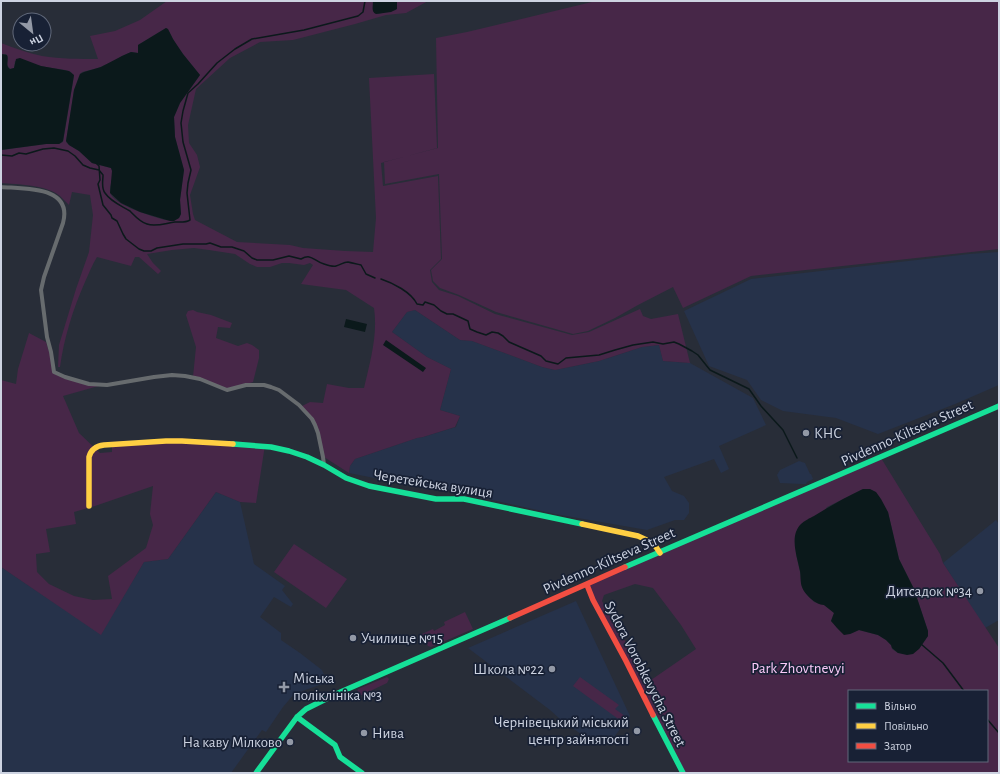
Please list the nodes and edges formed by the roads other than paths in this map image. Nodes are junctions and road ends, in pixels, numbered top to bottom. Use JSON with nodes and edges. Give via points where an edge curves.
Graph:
{"nodes":[{"id":1,"x":1,"y":187,"type":"edge"},
{"id":2,"x":999,"y":406,"type":"edge"},
{"id":3,"x":324,"y":465,"type":"junction"},
{"id":4,"x":89,"y":506,"type":"dead end"},
{"id":5,"x":660,"y":553,"type":"junction"},
{"id":6,"x":587,"y":585,"type":"junction"},
{"id":7,"x":297,"y":717,"type":"junction"},
{"id":8,"x":256,"y":773,"type":"edge"},
{"id":9,"x":362,"y":773,"type":"edge"},
{"id":10,"x":683,"y":773,"type":"edge"}],
"edges":[{"from":1,"to":3,"type":"street","via":[[51,194],[60,201],[65,210],[64,223],[41,290],[54,372],[92,384],[107,385],[172,375],[200,379],[227,390],[246,384],[271,387],[299,405],[312,419],[318,433]]},
{"from":2,"to":5,"type":"street","name":"Pivdenno-Kiltseva Street"},
{"from":3,"to":4,"type":"street","name":"Черетейська вулиця","via":[[290,451],[246,445],[174,441],[101,446],[91,450],[89,457]]},
{"from":3,"to":5,"type":"street","name":"Черетейська вулиця","via":[[350,480],[375,488],[436,499],[464,499],[638,536],[653,543]]},
{"from":5,"to":6,"type":"street","name":"Pivdenno-Kiltseva Street"},
{"from":6,"to":7,"type":"street","name":"Pivdenno-Kiltseva Street","via":[[336,694],[306,709]]},
{"from":6,"to":10,"type":"street","name":"Sydora Vorobkevycha Street"},
{"from":7,"to":8,"type":"street","name":"Pivdenno-Kiltseva Street"},
{"from":7,"to":9,"type":"street","via":[[335,745],[340,757]]}]}
